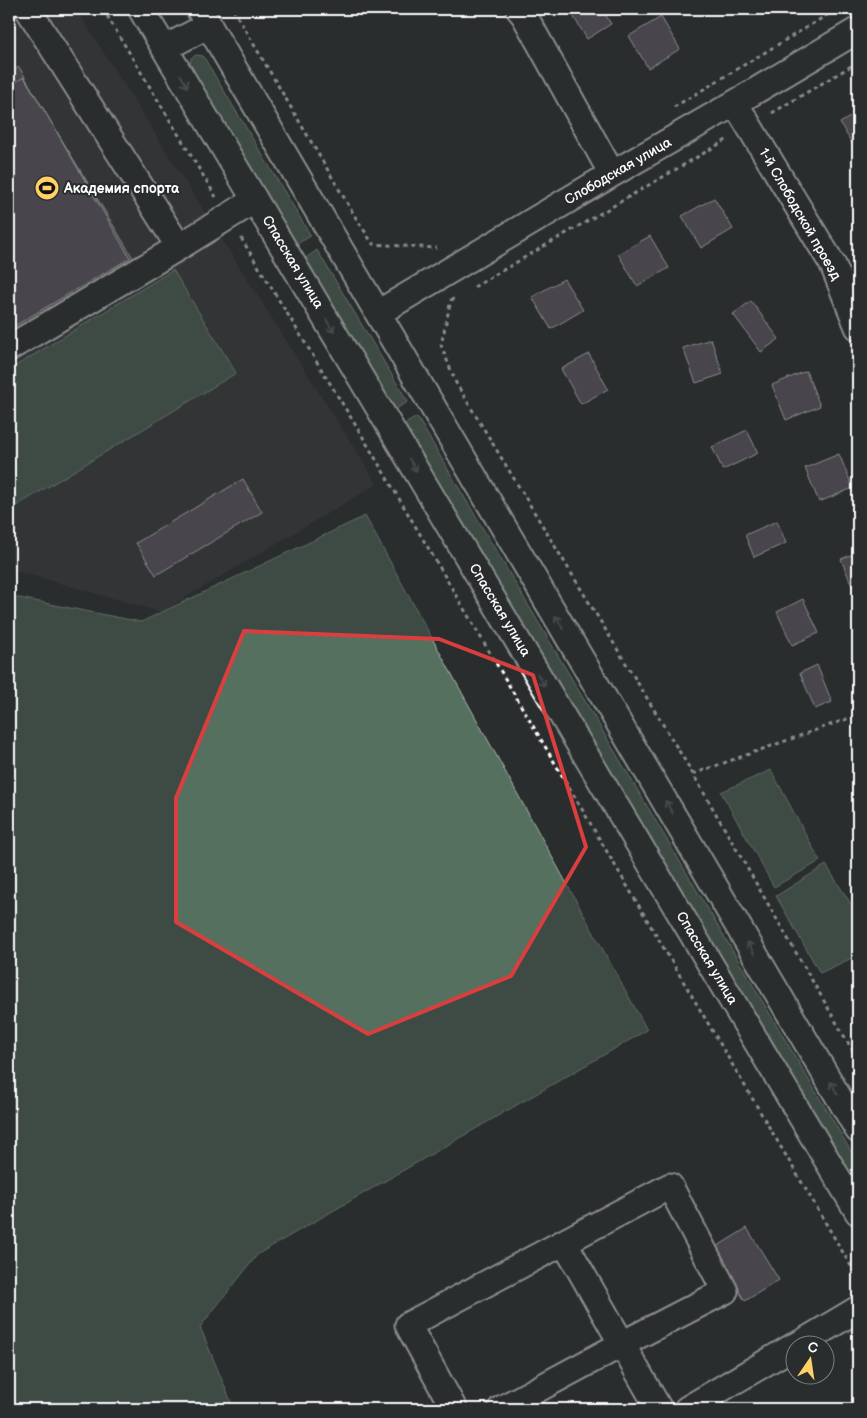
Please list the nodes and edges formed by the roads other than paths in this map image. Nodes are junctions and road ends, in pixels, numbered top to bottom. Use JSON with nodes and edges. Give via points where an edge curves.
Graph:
{"nodes":[{"id":1,"x":28,"y":9,"type":"edge"},
{"id":2,"x":142,"y":9,"type":"edge"},
{"id":3,"x":519,"y":9,"type":"edge"},
{"id":4,"x":204,"y":17,"type":"edge"},
{"id":5,"x":858,"y":30,"type":"edge"},
{"id":6,"x":165,"y":48,"type":"junction"},
{"id":7,"x":735,"y":103,"type":"junction"},
{"id":8,"x":612,"y":174,"type":"junction"},
{"id":9,"x":256,"y":200,"type":"junction"},
{"id":10,"x":179,"y":247,"type":"junction"},
{"id":11,"x":378,"y":314,"type":"junction"},
{"id":12,"x":858,"y":327,"type":"edge"},
{"id":13,"x":9,"y":348,"type":"edge"},
{"id":14,"x":858,"y":1130,"type":"edge"},
{"id":15,"x":858,"y":1212,"type":"edge"},
{"id":16,"x":564,"y":1242,"type":"junction"},
{"id":17,"x":858,"y":1309,"type":"edge"},
{"id":18,"x":812,"y":1336,"type":"edge"},
{"id":19,"x":622,"y":1344,"type":"junction"},
{"id":20,"x":784,"y":1352,"type":"edge"},
{"id":21,"x":454,"y":1409,"type":"edge"},
{"id":22,"x":501,"y":1409,"type":"edge"},
{"id":23,"x":659,"y":1409,"type":"edge"},
{"id":24,"x":687,"y":1409,"type":"edge"}],
"edges":[{"from":1,"to":10,"type":"street"},
{"from":2,"to":6,"type":"street","name":"Спасская улица"},
{"from":3,"to":8,"type":"street"},
{"from":4,"to":6,"type":"street"},
{"from":4,"to":11,"type":"street"},
{"from":5,"to":7,"type":"street","name":"Слободская улица"},
{"from":6,"to":9,"type":"street","name":"Спасская улица","one_way":true},
{"from":7,"to":8,"type":"street","name":"Слободская улица"},
{"from":7,"to":12,"type":"street","name":"1-й Слободской проезд","via":[[833,265]]},
{"from":8,"to":11,"type":"street","name":"Слободская улица"},
{"from":9,"to":10,"type":"street"},
{"from":9,"to":15,"type":"street","name":"Спасская улица","one_way":true},
{"from":10,"to":13,"type":"street"},
{"from":14,"to":11,"type":"street","one_way":true},
{"from":16,"to":19,"type":"street"},
{"from":16,"to":19,"type":"street","via":[[670,1186],[725,1290]]},
{"from":16,"to":21,"type":"street","via":[[408,1325]]},
{"from":17,"to":18,"type":"street"},
{"from":19,"to":22,"type":"street"},
{"from":19,"to":23,"type":"street"},
{"from":20,"to":24,"type":"street"}]}
